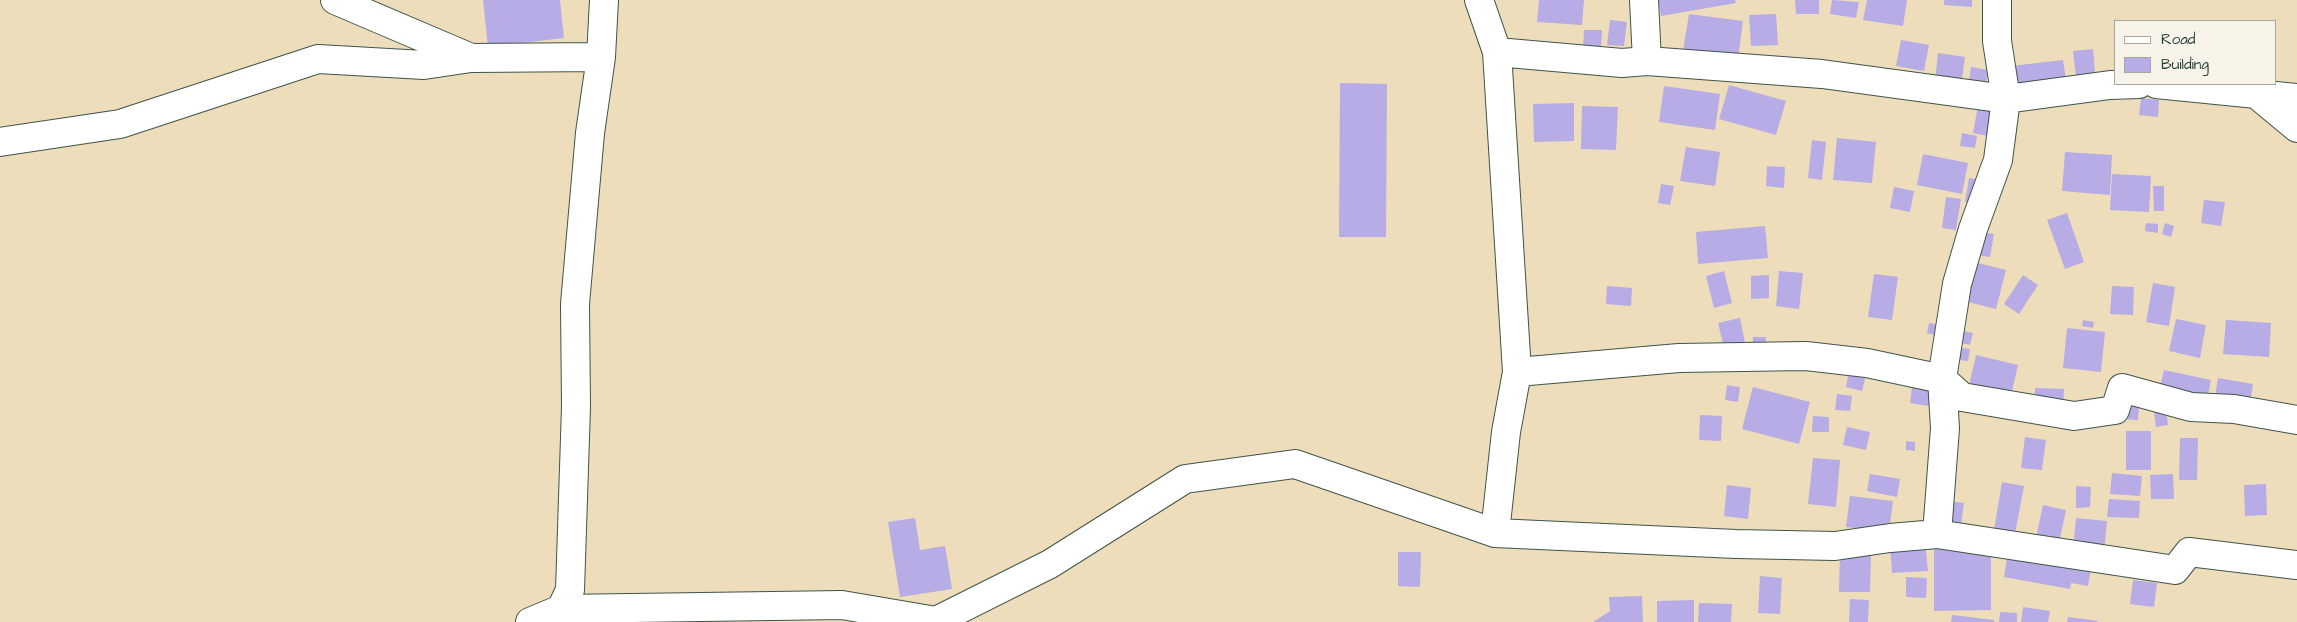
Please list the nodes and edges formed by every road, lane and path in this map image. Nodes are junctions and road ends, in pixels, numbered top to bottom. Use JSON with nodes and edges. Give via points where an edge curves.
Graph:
{"nodes":[{"id":1,"x":335,"y":0,"type":"edge"},
{"id":2,"x":604,"y":0,"type":"edge"},
{"id":3,"x":1479,"y":0,"type":"edge"},
{"id":4,"x":1644,"y":0,"type":"edge"},
{"id":5,"x":1996,"y":0,"type":"edge"},
{"id":6,"x":1498,"y":52,"type":"junction"},
{"id":7,"x":601,"y":57,"type":"junction"},
{"id":8,"x":471,"y":58,"type":"junction"},
{"id":9,"x":1647,"y":61,"type":"junction"},
{"id":10,"x":2114,"y":84,"type":"edge"},
{"id":11,"x":2166,"y":85,"type":"edge"},
{"id":12,"x":2256,"y":94,"type":"junction"},
{"id":13,"x":2297,"y":98,"type":"edge"},
{"id":14,"x":2006,"y":99,"type":"junction"},
{"id":15,"x":2297,"y":128,"type":"edge"},
{"id":16,"x":0,"y":142,"type":"edge"},
{"id":17,"x":1517,"y":372,"type":"junction"},
{"id":18,"x":1942,"y":379,"type":"junction"},
{"id":19,"x":2297,"y":420,"type":"edge"},
{"id":20,"x":1496,"y":533,"type":"junction"},
{"id":21,"x":1937,"y":534,"type":"junction"},
{"id":22,"x":2297,"y":565,"type":"edge"},
{"id":23,"x":560,"y":616,"type":"edge"},
{"id":24,"x":530,"y":622,"type":"edge"}],
"edges":[{"from":1,"to":8,"type":"street"},
{"from":2,"to":7,"type":"street"},
{"from":3,"to":6,"type":"street"},
{"from":4,"to":9,"type":"street"},
{"from":5,"to":14,"type":"street","via":[[1997,41]]},
{"from":6,"to":9,"type":"street","via":[[1622,63]]},
{"from":6,"to":17,"type":"street"},
{"from":7,"to":8,"type":"street"},
{"from":7,"to":23,"type":"street","via":[[590,133],[575,304],[576,407],[570,590]]},
{"from":8,"to":16,"type":"street","via":[[424,66],[318,59],[120,124]]},
{"from":9,"to":14,"type":"street","via":[[1822,74]]},
{"from":10,"to":14,"type":"street"},
{"from":11,"to":12,"type":"street"},
{"from":12,"to":13,"type":"street"},
{"from":12,"to":15,"type":"street"},
{"from":14,"to":18,"type":"street","via":[[1998,160],[1957,284]]},
{"from":17,"to":18,"type":"street","via":[[1679,358],[1806,356],[1867,363]]},
{"from":17,"to":20,"type":"street","via":[[1506,432]]},
{"from":18,"to":19,"type":"street","via":[[1962,397],[2074,416],[2115,410],[2122,388],[2190,407],[2234,409]]},
{"from":18,"to":21,"type":"street","via":[[1944,428]]},
{"from":20,"to":21,"type":"street","via":[[1835,546]]},
{"from":20,"to":23,"type":"street","via":[[1295,464],[1185,479],[1050,564],[936,620],[842,605]]},
{"from":21,"to":22,"type":"street","via":[[2175,570],[2189,552]]},
{"from":23,"to":24,"type":"street"}]}
